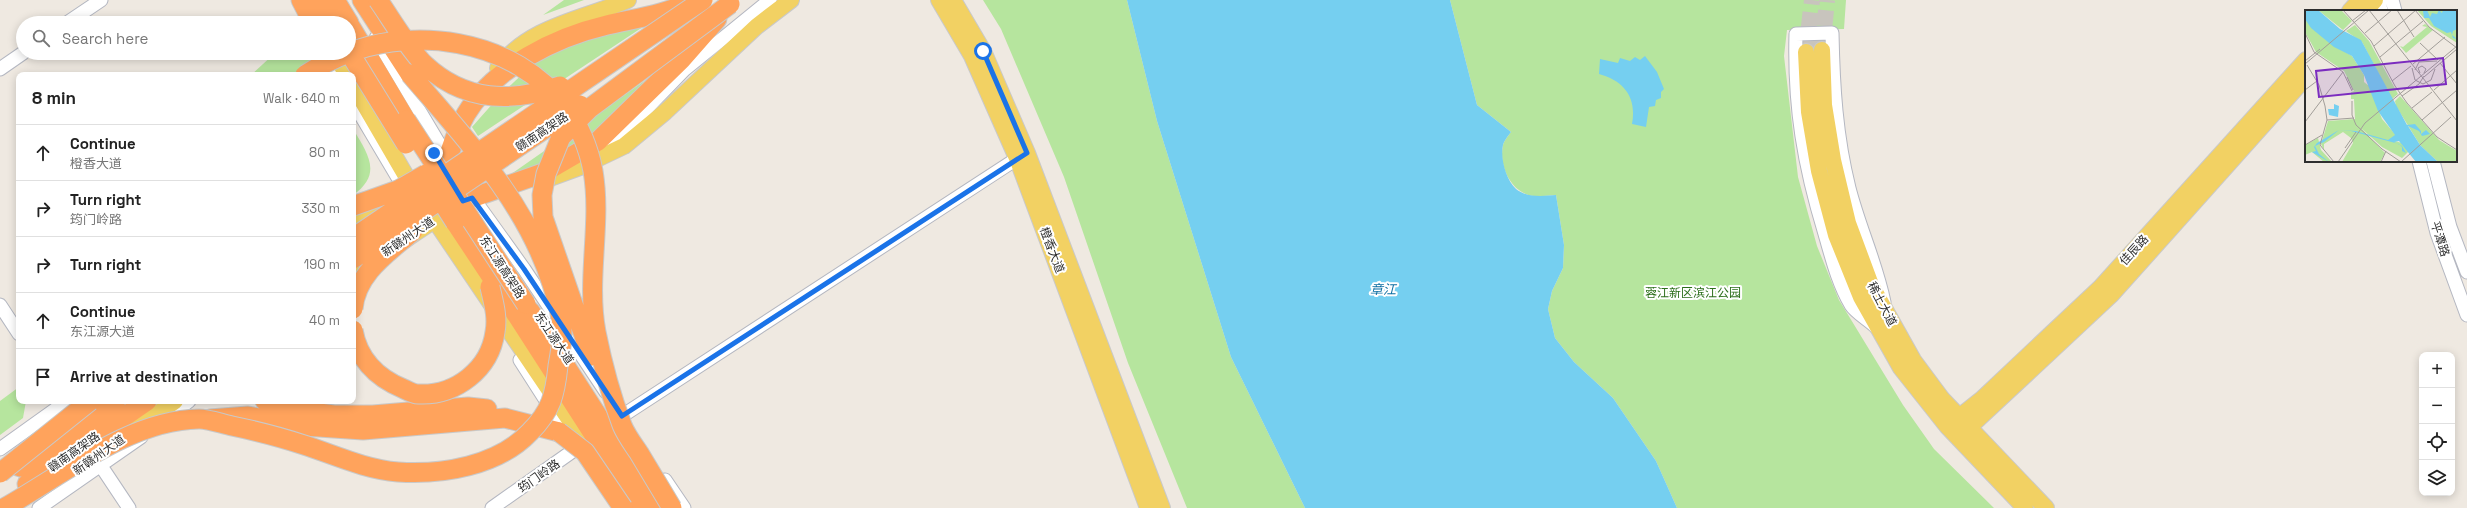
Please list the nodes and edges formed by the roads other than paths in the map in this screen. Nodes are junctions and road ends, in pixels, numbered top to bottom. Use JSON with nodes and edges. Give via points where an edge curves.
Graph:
{"nodes":[{"id":1,"x":101,"y":0,"type":"edge"},
{"id":2,"x":293,"y":0,"type":"edge"},
{"id":3,"x":302,"y":0,"type":"edge"},
{"id":4,"x":318,"y":0,"type":"edge"},
{"id":5,"x":335,"y":0,"type":"edge"},
{"id":6,"x":343,"y":0,"type":"edge"},
{"id":7,"x":355,"y":0,"type":"edge"},
{"id":8,"x":362,"y":0,"type":"edge"},
{"id":9,"x":378,"y":0,"type":"edge"},
{"id":10,"x":628,"y":0,"type":"edge"},
{"id":11,"x":672,"y":0,"type":"edge"},
{"id":12,"x":695,"y":0,"type":"edge"},
{"id":13,"x":702,"y":0,"type":"edge"},
{"id":14,"x":770,"y":0,"type":"edge"},
{"id":15,"x":791,"y":0,"type":"edge"},
{"id":16,"x":939,"y":0,"type":"edge"},
{"id":17,"x":953,"y":0,"type":"edge"},
{"id":18,"x":2360,"y":0,"type":"edge"},
{"id":19,"x":2375,"y":0,"type":"edge"},
{"id":20,"x":2379,"y":0,"type":"edge"},
{"id":21,"x":2392,"y":0,"type":"edge"},
{"id":22,"x":733,"y":2,"type":"edge"},
{"id":23,"x":2351,"y":10,"type":"edge"},
{"id":24,"x":2366,"y":10,"type":"edge"},
{"id":25,"x":2381,"y":10,"type":"edge"},
{"id":26,"x":2395,"y":10,"type":"edge"},
{"id":27,"x":77,"y":16,"type":"edge"},
{"id":28,"x":303,"y":16,"type":"edge"},
{"id":29,"x":310,"y":16,"type":"edge"},
{"id":30,"x":312,"y":16,"type":"edge"},
{"id":31,"x":328,"y":16,"type":"edge"},
{"id":32,"x":345,"y":16,"type":"edge"},
{"id":33,"x":352,"y":16,"type":"edge"},
{"id":34,"x":356,"y":23,"type":"edge"},
{"id":35,"x":356,"y":35,"type":"edge"},
{"id":36,"x":520,"y":47,"type":"junction"},
{"id":37,"x":1822,"y":50,"type":"tunnel mouth"},
{"id":38,"x":356,"y":51,"type":"edge"},
{"id":39,"x":1806,"y":52,"type":"tunnel mouth"},
{"id":40,"x":16,"y":58,"type":"edge"},
{"id":41,"x":326,"y":60,"type":"edge"},
{"id":42,"x":329,"y":60,"type":"edge"},
{"id":43,"x":333,"y":60,"type":"edge"},
{"id":44,"x":338,"y":60,"type":"edge"},
{"id":45,"x":354,"y":60,"type":"edge"},
{"id":46,"x":2305,"y":61,"type":"edge"},
{"id":47,"x":0,"y":69,"type":"edge"},
{"id":48,"x":311,"y":72,"type":"edge"},
{"id":49,"x":328,"y":72,"type":"edge"},
{"id":50,"x":335,"y":72,"type":"edge"},
{"id":51,"x":345,"y":72,"type":"edge"},
{"id":52,"x":2305,"y":78,"type":"edge"},
{"id":53,"x":356,"y":91,"type":"edge"},
{"id":54,"x":568,"y":93,"type":"junction"},
{"id":55,"x":475,"y":101,"type":"junction"},
{"id":56,"x":587,"y":101,"type":"junction"},
{"id":57,"x":356,"y":107,"type":"edge"},
{"id":58,"x":1022,"y":155,"type":"junction"},
{"id":59,"x":2419,"y":162,"type":"edge"},
{"id":60,"x":2433,"y":162,"type":"edge"},
{"id":61,"x":446,"y":163,"type":"junction"},
{"id":62,"x":407,"y":188,"type":"junction"},
{"id":63,"x":508,"y":191,"type":"junction"},
{"id":64,"x":468,"y":199,"type":"junction"},
{"id":65,"x":356,"y":205,"type":"edge"},
{"id":66,"x":356,"y":211,"type":"edge"},
{"id":67,"x":356,"y":222,"type":"edge"},
{"id":68,"x":431,"y":222,"type":"junction"},
{"id":69,"x":455,"y":222,"type":"junction"},
{"id":70,"x":356,"y":236,"type":"edge"},
{"id":71,"x":356,"y":258,"type":"edge"},
{"id":72,"x":356,"y":272,"type":"edge"},
{"id":73,"x":2467,"y":272,"type":"edge"},
{"id":74,"x":356,"y":278,"type":"edge"},
{"id":75,"x":356,"y":291,"type":"edge"},
{"id":76,"x":0,"y":305,"type":"edge"},
{"id":77,"x":1888,"y":315,"type":"junction"},
{"id":78,"x":2467,"y":315,"type":"edge"},
{"id":79,"x":16,"y":329,"type":"edge"},
{"id":80,"x":1880,"y":330,"type":"junction"},
{"id":81,"x":356,"y":344,"type":"edge"},
{"id":82,"x":60,"y":404,"type":"edge"},
{"id":83,"x":86,"y":404,"type":"edge"},
{"id":84,"x":90,"y":404,"type":"edge"},
{"id":85,"x":112,"y":404,"type":"edge"},
{"id":86,"x":143,"y":404,"type":"edge"},
{"id":87,"x":171,"y":404,"type":"edge"},
{"id":88,"x":185,"y":404,"type":"edge"},
{"id":89,"x":271,"y":404,"type":"edge"},
{"id":90,"x":200,"y":419,"type":"junction"},
{"id":91,"x":622,"y":421,"type":"junction"},
{"id":92,"x":1959,"y":427,"type":"junction"},
{"id":93,"x":560,"y":432,"type":"junction"},
{"id":94,"x":581,"y":445,"type":"junction"},
{"id":95,"x":0,"y":449,"type":"edge"},
{"id":96,"x":101,"y":466,"type":"junction"},
{"id":97,"x":0,"y":467,"type":"edge"},
{"id":98,"x":0,"y":473,"type":"edge"},
{"id":99,"x":0,"y":480,"type":"edge"},
{"id":100,"x":0,"y":504,"type":"edge"},
{"id":101,"x":4,"y":508,"type":"edge"},
{"id":102,"x":22,"y":508,"type":"edge"},
{"id":103,"x":39,"y":508,"type":"edge"},
{"id":104,"x":129,"y":508,"type":"edge"},
{"id":105,"x":492,"y":508,"type":"edge"},
{"id":106,"x":616,"y":508,"type":"edge"},
{"id":107,"x":623,"y":508,"type":"edge"},
{"id":108,"x":627,"y":508,"type":"edge"},
{"id":109,"x":640,"y":508,"type":"edge"},
{"id":110,"x":657,"y":508,"type":"edge"},
{"id":111,"x":672,"y":508,"type":"edge"},
{"id":112,"x":684,"y":508,"type":"edge"},
{"id":113,"x":1148,"y":508,"type":"edge"},
{"id":114,"x":1162,"y":508,"type":"edge"},
{"id":115,"x":2024,"y":508,"type":"edge"},
{"id":116,"x":2046,"y":508,"type":"edge"}],
"edges":[{"from":1,"to":27,"type":"street"},
{"from":2,"to":28,"type":"street"},
{"from":3,"to":29,"type":"highway"},
{"from":3,"to":30,"type":"main road"},
{"from":4,"to":31,"type":"highway"},
{"from":5,"to":32,"type":"highway","name":"东江源高架路"},
{"from":6,"to":33,"type":"main road","name":"东江源大道"},
{"from":7,"to":61,"type":"street"},
{"from":8,"to":90,"type":"highway","bridge":true,"via":[[410,74],[510,198],[526,223],[544,261],[559,307],[562,332],[555,389],[547,412],[525,438],[503,451],[472,465],[436,472],[396,472],[360,465],[278,437]]},
{"from":9,"to":13,"type":"highway","bridge":true,"via":[[425,64],[469,92],[505,98],[564,85]]},
{"from":10,"to":36,"type":"main road","via":[[572,19]]},
{"from":11,"to":36,"type":"street","via":[[649,10],[572,24]]},
{"from":12,"to":55,"type":"highway","via":[[644,18],[577,33],[548,46],[526,57]]},
{"from":13,"to":54,"type":"highway","name":"赣南高架路","bridge":true},
{"from":14,"to":63,"type":"street","via":[[684,70],[620,136],[565,169]]},
{"from":15,"to":63,"type":"main road","via":[[757,26],[665,112],[624,146],[563,173]]},
{"from":16,"to":58,"type":"main road","name":"橙香大道","via":[[972,56]]},
{"from":17,"to":58,"type":"main road","name":"橙香大道","via":[[983,51]]},
{"from":18,"to":23,"type":"main road"},
{"from":19,"to":24,"type":"main road"},
{"from":20,"to":25,"type":"street"},
{"from":21,"to":26,"type":"street"},
{"from":22,"to":56,"type":"highway","name":"赣南高架路","bridge":true},
{"from":22,"to":64,"type":"highway","via":[[681,60],[598,141],[543,173]]},
{"from":22,"to":91,"type":"highway","bridge":true,"via":[[590,108],[561,137],[546,174],[542,195],[550,242],[596,368]]},
{"from":34,"to":61,"type":"main road","name":"东江源大道","via":[[382,70]]},
{"from":35,"to":110,"type":"highway","name":"东江源高架路","bridge":true,"via":[[406,120]]},
{"from":36,"to":55,"type":"main road","via":[[500,65]]},
{"from":37,"to":77,"type":"main road","name":"稀土大道","via":[[1824,105],[1833,160],[1848,223],[1871,285]]},
{"from":38,"to":91,"type":"highway","bridge":true,"via":[[390,42],[440,40],[480,49],[526,68],[565,104],[579,128],[592,169],[596,197],[593,293],[596,331]]},
{"from":39,"to":80,"type":"main road","name":"稀土大道","via":[[1808,112],[1819,171],[1836,235],[1862,297]]},
{"from":40,"to":47,"type":"street"},
{"from":41,"to":49,"type":"highway"},
{"from":42,"to":50,"type":"street"},
{"from":43,"to":48,"type":"highway","bridge":true},
{"from":44,"to":51,"type":"main road"},
{"from":45,"to":69,"type":"highway","name":"东江源高架路","bridge":true},
{"from":46,"to":92,"type":"main road","name":"佳辰路","via":[[2101,287]]},
{"from":52,"to":92,"type":"main road","name":"佳辰路","via":[[2110,295]]},
{"from":53,"to":62,"type":"main road"},
{"from":54,"to":65,"type":"highway","bridge":true,"via":[[502,127],[398,190]]},
{"from":54,"to":70,"type":"highway","name":"赣南高架路","bridge":true},
{"from":55,"to":61,"type":"main road","via":[[465,115]]},
{"from":56,"to":71,"type":"highway","name":"赣南高架路","bridge":true},
{"from":56,"to":75,"type":"highway","bridge":true,"via":[[499,173],[418,226],[365,275]]},
{"from":57,"to":62,"type":"street"},
{"from":58,"to":91,"type":"street"},
{"from":58,"to":113,"type":"main road","name":"橙香大道"},
{"from":58,"to":114,"type":"main road","name":"橙香大道"},
{"from":59,"to":78,"type":"street","name":"平潭路","via":[[2437,233]]},
{"from":60,"to":73,"type":"street","name":"平潭路","via":[[2450,227]]},
{"from":61,"to":62,"type":"main road"},
{"from":61,"to":64,"type":"main road","name":"东江源大道"},
{"from":62,"to":66,"type":"street"},
{"from":62,"to":67,"type":"main road"},
{"from":62,"to":68,"type":"main road"},
{"from":63,"to":64,"type":"street"},
{"from":64,"to":68,"type":"main road","name":"新赣州大道"},
{"from":64,"to":91,"type":"street","via":[[524,269]]},
{"from":64,"to":111,"type":"main road","name":"东江源大道","via":[[515,281]]},
{"from":68,"to":72,"type":"main road","name":"新赣州大道"},
{"from":68,"to":74,"type":"street"},
{"from":68,"to":94,"type":"main road"},
{"from":69,"to":81,"type":"highway","bridge":true,"via":[[490,287],[496,314],[492,349],[478,370],[462,384],[436,392],[417,394],[378,376]]},
{"from":69,"to":109,"type":"highway","name":"东江源高架路","bridge":true},
{"from":76,"to":79,"type":"street"},
{"from":77,"to":80,"type":"street","via":[[1849,188],[1839,139],[1833,100],[1832,33],[1796,34],[1799,130],[1809,180],[1836,274],[1852,307]]},
{"from":77,"to":92,"type":"main road","name":"稀土大道","via":[[1913,360],[1942,398]]},
{"from":80,"to":92,"type":"main road","name":"稀土大道","via":[[1901,368]]},
{"from":82,"to":95,"type":"street"},
{"from":83,"to":98,"type":"highway","bridge":true},
{"from":84,"to":97,"type":"main road"},
{"from":85,"to":99,"type":"highway","name":"赣南高架路"},
{"from":86,"to":100,"type":"highway","name":"赣南高架路"},
{"from":87,"to":102,"type":"main road","name":"新赣州大道"},
{"from":88,"to":96,"type":"street"},
{"from":89,"to":93,"type":"highway","bridge":true,"via":[[280,408],[334,415],[372,415],[468,407],[521,415]]},
{"from":90,"to":93,"type":"highway","bridge":true,"via":[[248,416],[304,426],[363,430],[505,418]]},
{"from":90,"to":101,"type":"highway","bridge":true,"via":[[160,424],[104,448]]},
{"from":91,"to":111,"type":"highway","bridge":true},
{"from":91,"to":112,"type":"street"},
{"from":92,"to":115,"type":"main road","name":"稀土大道"},
{"from":92,"to":116,"type":"main road","name":"稀土大道"},
{"from":93,"to":107,"type":"highway","bridge":true,"via":[[584,452]]},
{"from":94,"to":105,"type":"street","name":"筠门岭路"},
{"from":94,"to":106,"type":"street"},
{"from":94,"to":108,"type":"main road"},
{"from":96,"to":103,"type":"street"},
{"from":96,"to":104,"type":"street"}]}
